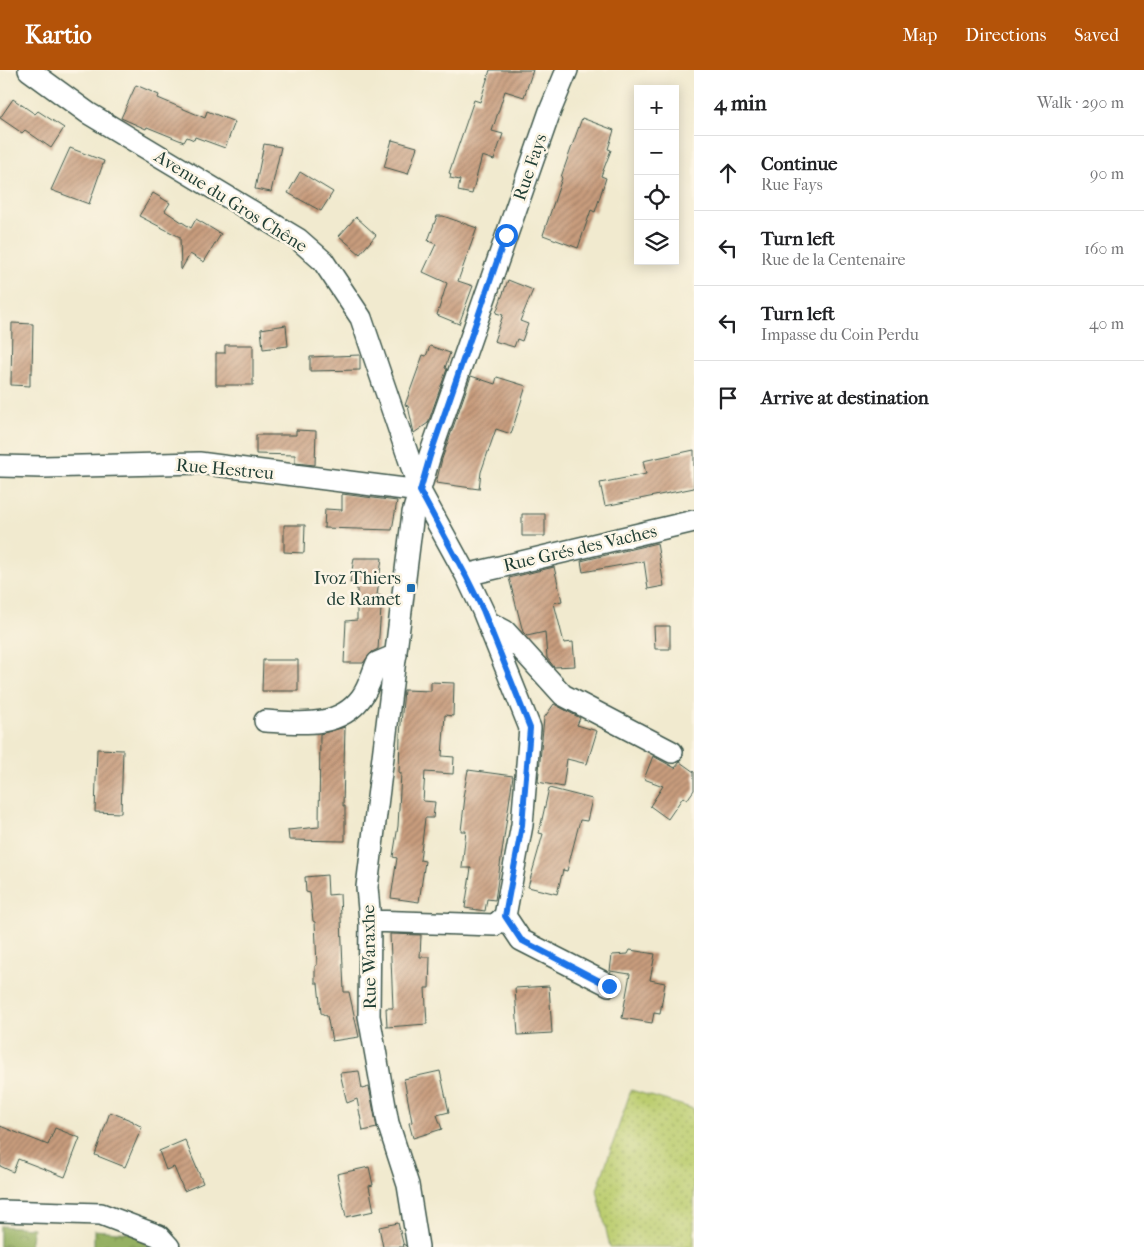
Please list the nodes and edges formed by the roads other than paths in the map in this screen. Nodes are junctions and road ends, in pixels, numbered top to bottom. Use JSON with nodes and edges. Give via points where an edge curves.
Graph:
{"nodes":[{"id":1,"x":29,"y":70,"type":"edge"},
{"id":2,"x":567,"y":70,"type":"edge"},
{"id":3,"x":0,"y":466,"type":"edge"},
{"id":4,"x":420,"y":491,"type":"junction"},
{"id":5,"x":694,"y":521,"type":"edge"},
{"id":6,"x":466,"y":576,"type":"junction"},
{"id":7,"x":488,"y":622,"type":"junction"},
{"id":8,"x":395,"y":660,"type":"junction"},
{"id":9,"x":265,"y":721,"type":"dead end"},
{"id":10,"x":672,"y":752,"type":"dead end"},
{"id":11,"x":505,"y":916,"type":"junction"},
{"id":12,"x":370,"y":921,"type":"junction"},
{"id":13,"x":609,"y":986,"type":"dead end"},
{"id":14,"x":0,"y":1211,"type":"edge"},
{"id":15,"x":169,"y":1247,"type":"edge"},
{"id":16,"x":418,"y":1247,"type":"edge"}],
"edges":[{"from":1,"to":4,"type":"street","name":"Avenue du Gros Chêne","via":[[88,113],[298,239],[323,261],[361,318]]},
{"from":2,"to":4,"type":"street","name":"Rue Fays","via":[[525,182]]},
{"from":3,"to":4,"type":"street","name":"Rue Hestreu","via":[[199,463]]},
{"from":4,"to":6,"type":"street","name":"Avenue du Gros Chêne"},
{"from":4,"to":8,"type":"street","name":"Rue Fays","via":[[413,513]]},
{"from":5,"to":6,"type":"street","name":"Rue Grés des Vaches"},
{"from":6,"to":7,"type":"street","name":"Avenue du Gros Chêne"},
{"from":7,"to":10,"type":"street","via":[[505,631],[563,695]]},
{"from":7,"to":11,"type":"street","name":"Avenue du Gros Chêne","via":[[530,728],[522,825]]},
{"from":8,"to":9,"type":"street","via":[[377,663],[363,696],[349,712],[330,720],[303,723]]},
{"from":8,"to":12,"type":"street","name":"Rue Waraxhe","via":[[367,887]]},
{"from":11,"to":12,"type":"street","via":[[495,925]]},
{"from":11,"to":13,"type":"street","via":[[521,940]]},
{"from":12,"to":16,"type":"street","name":"Rue Waraxhe","via":[[369,1016],[388,1123],[408,1185]]},
{"from":14,"to":15,"type":"street","via":[[102,1214],[159,1236]]}]}
